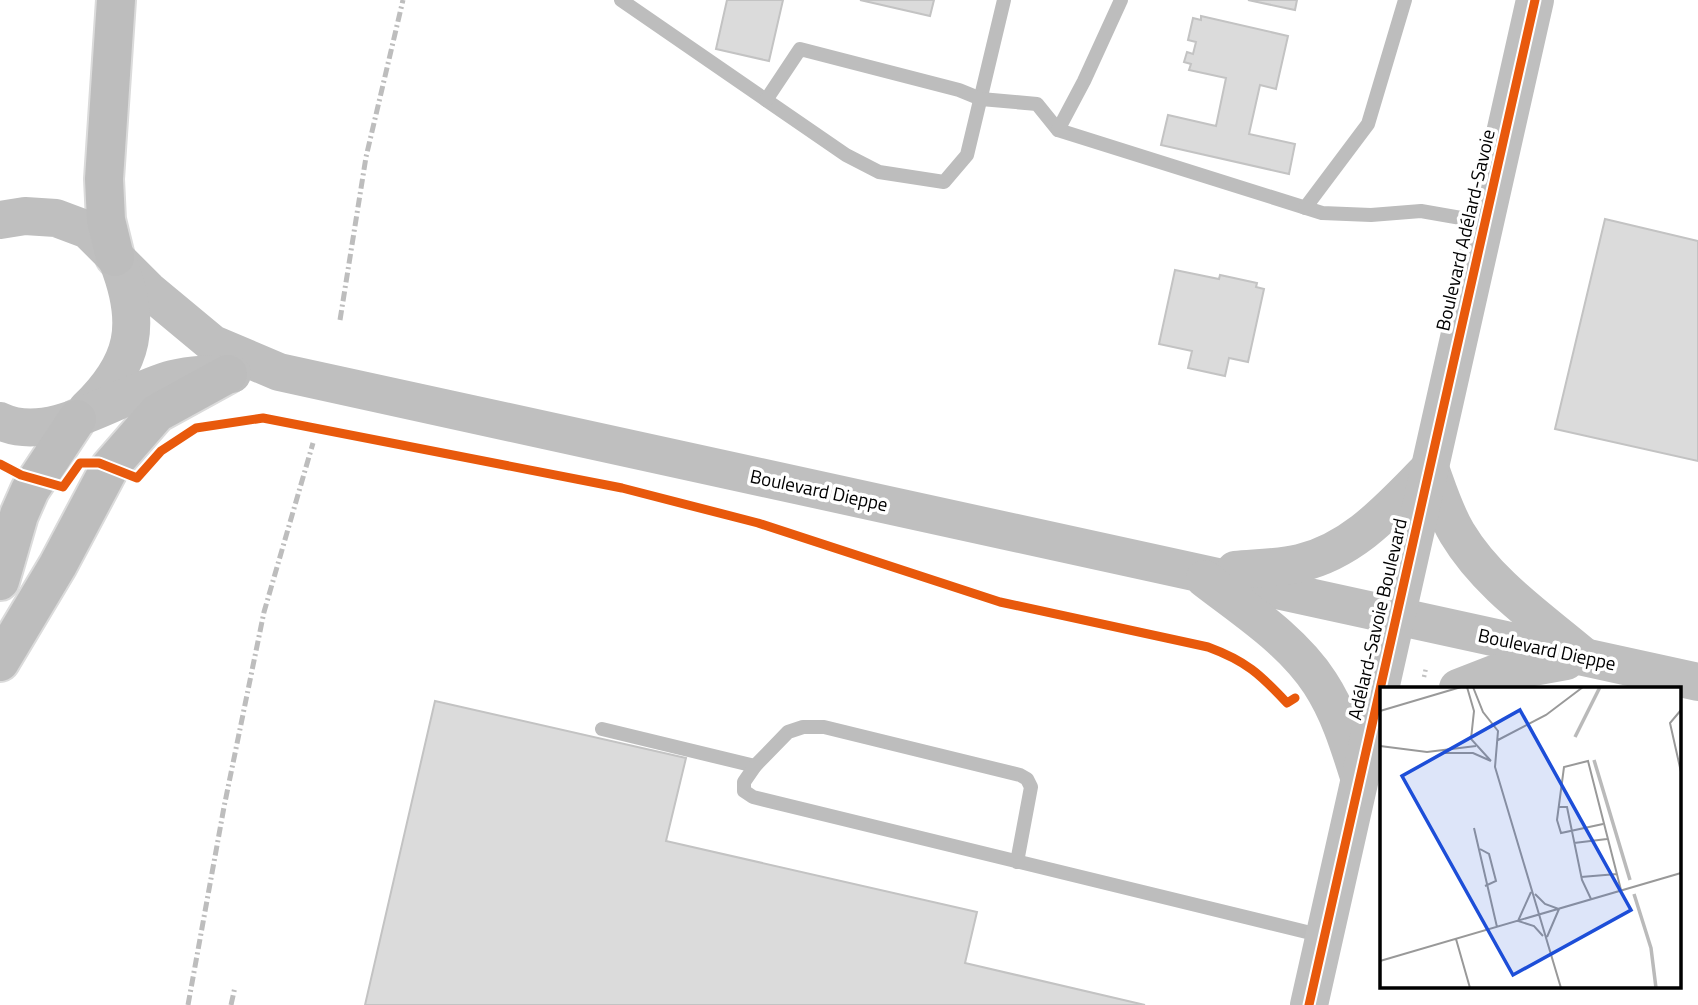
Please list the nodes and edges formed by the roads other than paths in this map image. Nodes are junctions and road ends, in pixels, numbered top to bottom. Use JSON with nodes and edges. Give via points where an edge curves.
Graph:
{"nodes":[{"id":1,"x":116,"y":0,"type":"edge"},
{"id":2,"x":621,"y":0,"type":"edge"},
{"id":3,"x":1004,"y":0,"type":"edge"},
{"id":4,"x":1121,"y":0,"type":"edge"},
{"id":5,"x":1405,"y":0,"type":"edge"},
{"id":6,"x":1535,"y":0,"type":"edge"},
{"id":7,"x":981,"y":99,"type":"junction"},
{"id":8,"x":766,"y":100,"type":"junction"},
{"id":9,"x":1058,"y":130,"type":"junction"},
{"id":10,"x":1304,"y":208,"type":"junction"},
{"id":11,"x":0,"y":220,"type":"edge"},
{"id":12,"x":1485,"y":222,"type":"junction"},
{"id":13,"x":116,"y":257,"type":"junction"},
{"id":14,"x":279,"y":372,"type":"junction"},
{"id":15,"x":228,"y":374,"type":"junction"},
{"id":16,"x":77,"y":419,"type":"junction"},
{"id":17,"x":0,"y":421,"type":"edge"},
{"id":18,"x":1430,"y":468,"type":"junction"},
{"id":19,"x":1198,"y":574,"type":"junction"},
{"id":20,"x":0,"y":581,"type":"edge"},
{"id":21,"x":1396,"y":617,"type":"junction"},
{"id":22,"x":1585,"y":657,"type":"junction"},
{"id":23,"x":0,"y":662,"type":"edge"},
{"id":24,"x":1698,"y":682,"type":"edge"},
{"id":25,"x":1384,"y":687,"type":"edge"},
{"id":26,"x":1461,"y":687,"type":"edge"},
{"id":27,"x":1380,"y":709,"type":"edge"},
{"id":28,"x":602,"y":729,"type":"dead end"},
{"id":29,"x":755,"y":766,"type":"junction"},
{"id":30,"x":1370,"y":767,"type":"edge"},
{"id":31,"x":1017,"y":862,"type":"junction"},
{"id":32,"x":1324,"y":936,"type":"junction"},
{"id":33,"x":1309,"y":1005,"type":"edge"}],
"edges":[{"from":1,"to":13,"type":"highway","via":[[104,179],[106,220]]},
{"from":2,"to":8,"type":"lane"},
{"from":3,"to":7,"type":"lane"},
{"from":4,"to":9,"type":"lane"},
{"from":5,"to":10,"type":"lane","via":[[1368,124]]},
{"from":6,"to":12,"type":"main road","name":"Boulevard Adélard-Savoie"},
{"from":7,"to":8,"type":"lane","via":[[800,49]]},
{"from":7,"to":8,"type":"lane","via":[[967,155],[944,182],[879,172]]},
{"from":7,"to":9,"type":"lane","via":[[1037,104]]},
{"from":9,"to":10,"type":"lane"},
{"from":10,"to":12,"type":"lane","via":[[1371,215],[1420,211]]},
{"from":11,"to":13,"type":"main road","via":[[56,218],[88,230]]},
{"from":12,"to":18,"type":"main road","name":"Boulevard Adélard-Savoie"},
{"from":13,"to":14,"type":"main road","via":[[213,344]]},
{"from":13,"to":16,"type":"main road","via":[[129,291],[133,323],[125,358],[108,389]]},
{"from":14,"to":15,"type":"main road"},
{"from":14,"to":19,"type":"main road","name":"Boulevard Dieppe"},
{"from":15,"to":16,"type":"main road","via":[[173,379]]},
{"from":15,"to":23,"type":"highway","via":[[157,413],[110,467]]},
{"from":16,"to":17,"type":"main road","via":[[42,427]]},
{"from":16,"to":20,"type":"highway","via":[[30,490]]},
{"from":18,"to":19,"type":"main road","via":[[1364,532],[1328,554],[1298,564]]},
{"from":18,"to":21,"type":"main road","name":"Adélard-Savoie Boulevard"},
{"from":18,"to":22,"type":"main road","via":[[1451,522],[1482,567]]},
{"from":19,"to":21,"type":"main road","name":"Boulevard Dieppe"},
{"from":19,"to":30,"type":"main road","via":[[1296,654],[1320,682]]},
{"from":21,"to":22,"type":"main road","name":"Boulevard Dieppe"},
{"from":21,"to":25,"type":"main road","name":"Adélard-Savoie Boulevard"},
{"from":22,"to":24,"type":"main road","name":"Boulevard Dieppe"},
{"from":22,"to":26,"type":"main road","via":[[1494,674]]},
{"from":27,"to":30,"type":"main road","name":"Adélard-Savoie Boulevard"},
{"from":28,"to":29,"type":"lane"},
{"from":29,"to":31,"type":"lane","via":[[744,782],[744,791],[753,797]]},
{"from":29,"to":31,"type":"lane","via":[[788,732],[824,727],[1020,775],[1031,787]]},
{"from":30,"to":32,"type":"main road"},
{"from":31,"to":32,"type":"lane"},
{"from":32,"to":33,"type":"main road"}]}
